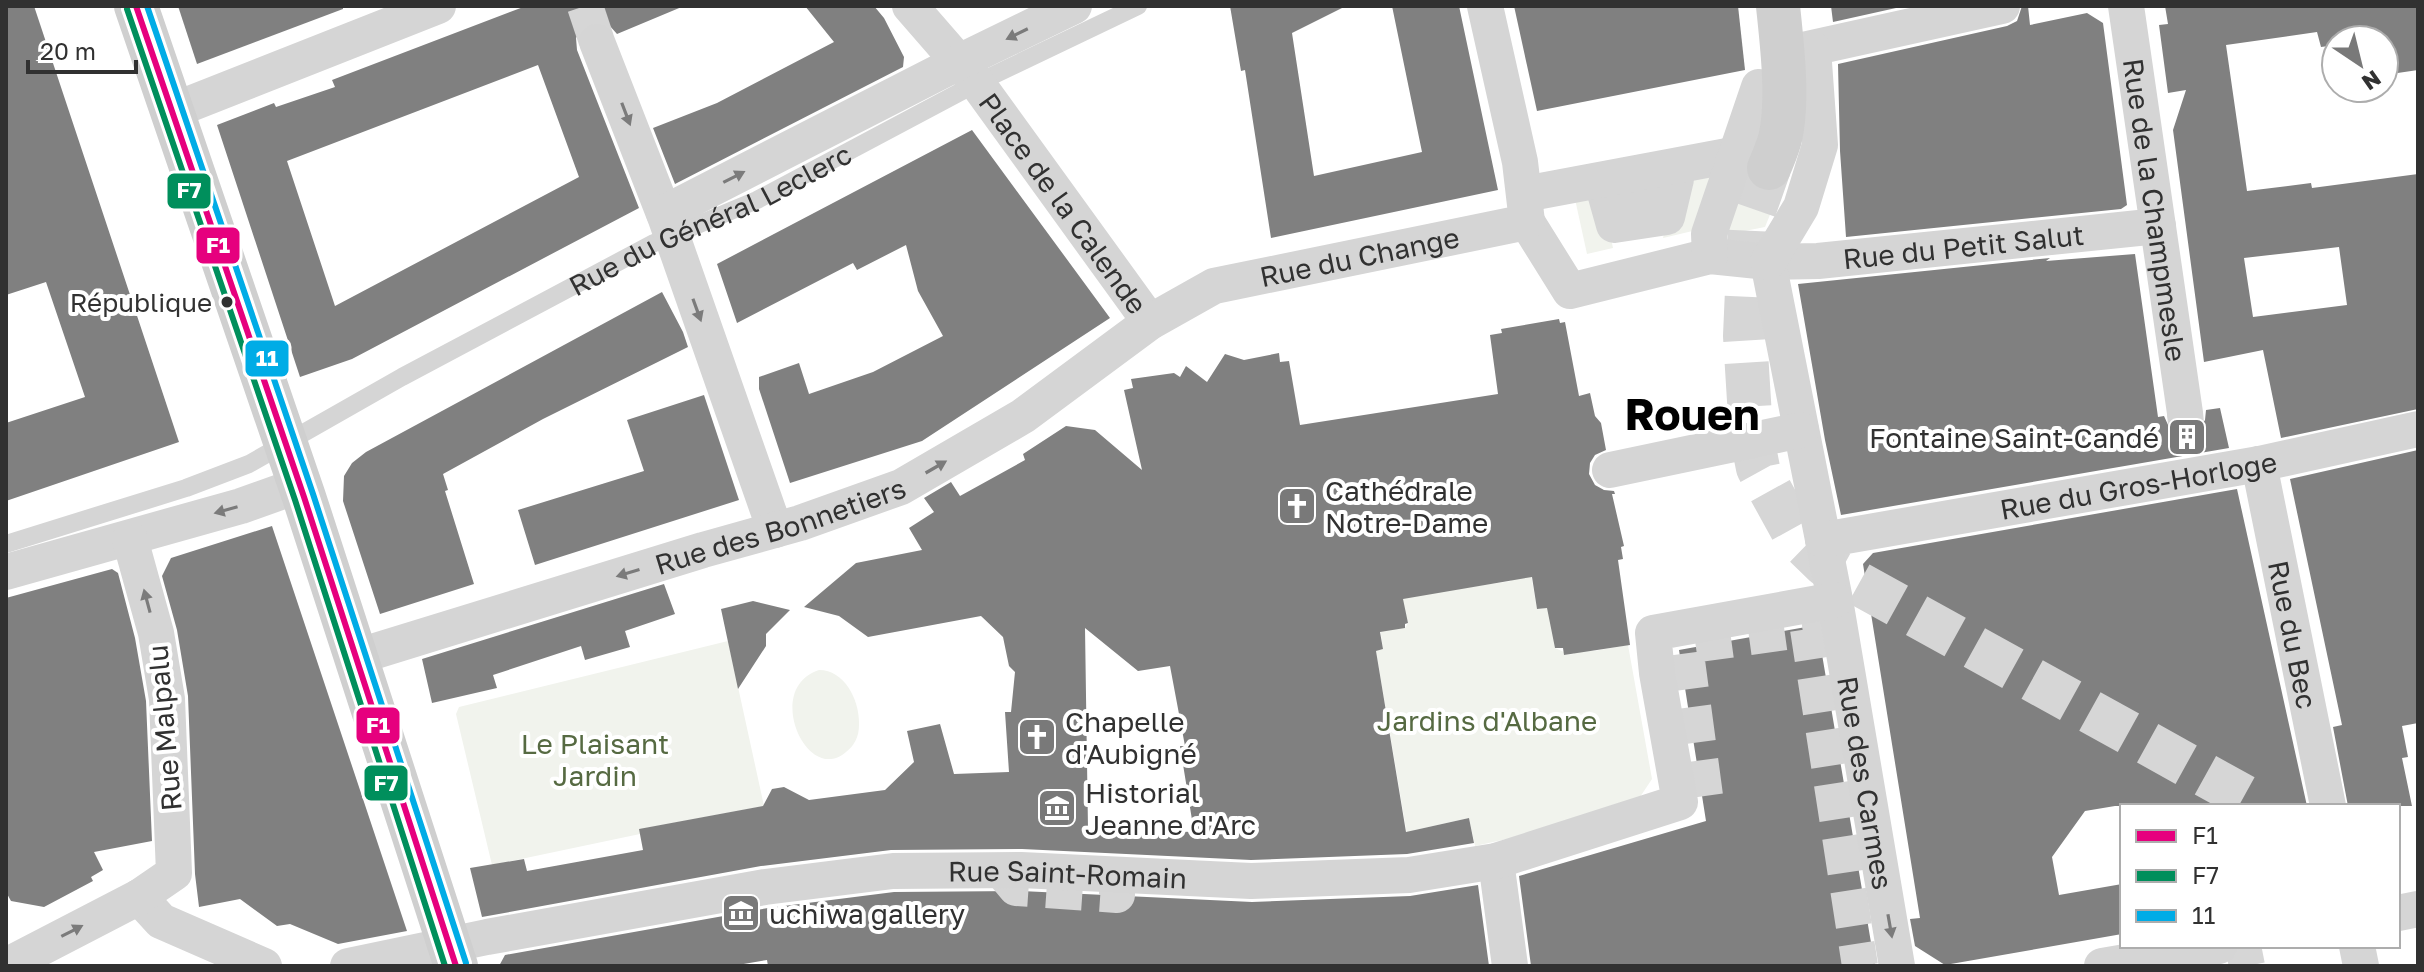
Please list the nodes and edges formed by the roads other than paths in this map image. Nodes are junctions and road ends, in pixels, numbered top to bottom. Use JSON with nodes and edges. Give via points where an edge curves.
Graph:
{"nodes":[{"id":1,"x":136,"y":6,"type":"edge"},
{"id":2,"x":438,"y":6,"type":"edge"},
{"id":3,"x":910,"y":6,"type":"edge"},
{"id":4,"x":1074,"y":6,"type":"edge"},
{"id":5,"x":1138,"y":6,"type":"edge"},
{"id":6,"x":1485,"y":6,"type":"edge"},
{"id":7,"x":1778,"y":6,"type":"edge"},
{"id":8,"x":2002,"y":6,"type":"edge"},
{"id":9,"x":2126,"y":6,"type":"edge"},
{"id":10,"x":597,"y":42,"type":"tunnel mouth"},
{"id":11,"x":1785,"y":64,"type":"junction"},
{"id":12,"x":968,"y":73,"type":"junction"},
{"id":13,"x":172,"y":111,"type":"junction"},
{"id":14,"x":1753,"y":161,"type":"junction"},
{"id":15,"x":1525,"y":201,"type":"junction"},
{"id":16,"x":668,"y":224,"type":"junction"},
{"id":17,"x":2158,"y":226,"type":"junction"},
{"id":18,"x":1710,"y":256,"type":"junction"},
{"id":19,"x":1768,"y":262,"type":"junction"},
{"id":20,"x":1157,"y":318,"type":"junction"},
{"id":21,"x":2185,"y":413,"type":"tunnel mouth"},
{"id":22,"x":2418,"y":429,"type":"edge"},
{"id":23,"x":1801,"y":430,"type":"junction"},
{"id":24,"x":286,"y":444,"type":"junction"},
{"id":25,"x":2259,"y":464,"type":"junction"},
{"id":26,"x":1610,"y":470,"type":"dead end"},
{"id":27,"x":300,"y":485,"type":"junction"},
{"id":28,"x":775,"y":530,"type":"junction"},
{"id":29,"x":1839,"y":538,"type":"junction"},
{"id":30,"x":130,"y":539,"type":"junction"},
{"id":31,"x":6,"y":544,"type":"edge"},
{"id":32,"x":6,"y":572,"type":"edge"},
{"id":33,"x":1835,"y":600,"type":"junction"},
{"id":34,"x":356,"y":657,"type":"junction"},
{"id":35,"x":2328,"y":804,"type":"edge"},
{"id":36,"x":1496,"y":861,"type":"junction"},
{"id":37,"x":139,"y":897,"type":"junction"},
{"id":38,"x":2207,"y":948,"type":"edge"},
{"id":39,"x":453,"y":956,"type":"edge"},
{"id":40,"x":6,"y":966,"type":"edge"},
{"id":41,"x":264,"y":966,"type":"edge"},
{"id":42,"x":348,"y":966,"type":"edge"},
{"id":43,"x":1510,"y":966,"type":"edge"},
{"id":44,"x":1897,"y":966,"type":"edge"},
{"id":45,"x":2102,"y":966,"type":"edge"}],
"edges":[{"from":1,"to":13,"type":"street"},
{"from":2,"to":13,"type":"street"},
{"from":3,"to":12,"type":"street","name":"Place de la Calende"},
{"from":4,"to":12,"type":"street","name":"Rue du Général Leclerc","one_way":true},
{"from":5,"to":12,"type":"lane","name":"Rue du Général Leclerc"},
{"from":6,"to":15,"type":"street"},
{"from":7,"to":11,"type":"street"},
{"from":8,"to":11,"type":"street"},
{"from":9,"to":17,"type":"street","name":"Rue de la Champmesle"},
{"from":10,"to":16,"type":"street","one_way":true},
{"from":11,"to":14,"type":"street","via":[[1780,137]]},
{"from":11,"to":19,"type":"street","via":[[1820,145],[1801,207]]},
{"from":12,"to":16,"type":"street","name":"Rue du Général Leclerc"},
{"from":12,"to":20,"type":"street","name":"Place de la Calende"},
{"from":13,"to":24,"type":"street"},
{"from":14,"to":15,"type":"street","name":"Rue du Change"},
{"from":14,"to":18,"type":"street","via":[[1709,234]]},
{"from":15,"to":18,"type":"street","name":"Rue du Petit Salut","via":[[1570,291]]},
{"from":15,"to":20,"type":"street","name":"Rue du Change","via":[[1214,286]]},
{"from":16,"to":24,"type":"lane","name":"Rue du Général Leclerc"},
{"from":16,"to":28,"type":"street","one_way":true},
{"from":17,"to":19,"type":"street","name":"Rue du Petit Salut"},
{"from":17,"to":21,"type":"street","name":"Rue de la Champmesle"},
{"from":18,"to":19,"type":"street","name":"Rue du Petit Salut"},
{"from":19,"to":23,"type":"street","name":"Rue des Carmes"},
{"from":28,"to":20,"type":"street","name":"Rue des Bonnetiers","one_way":true,"via":[[901,487],[1023,416]]},
{"from":22,"to":25,"type":"street","name":"Rue du Gros-Horloge"},
{"from":23,"to":26,"type":"street"},
{"from":23,"to":29,"type":"street","name":"Rue des Carmes"},
{"from":24,"to":27,"type":"street"},
{"from":24,"to":31,"type":"lane","name":"Rue du Général Leclerc","via":[[230,472]]},
{"from":25,"to":29,"type":"street","name":"Rue du Gros-Horloge","via":[[2191,467]]},
{"from":25,"to":35,"type":"street","name":"Rue du Bec"},
{"from":27,"to":30,"type":"street","one_way":true},
{"from":27,"to":34,"type":"street"},
{"from":28,"to":34,"type":"street","name":"Rue des Bonnetiers","one_way":true},
{"from":29,"to":33,"type":"street","name":"Rue des Carmes"},
{"from":30,"to":32,"type":"street"},
{"from":37,"to":30,"type":"street","name":"Rue Malpalu","one_way":true,"via":[[174,873],[167,699],[156,633]]},
{"from":33,"to":36,"type":"street","name":"Rue Saint-Romain","via":[[1653,633],[1680,802]]},
{"from":33,"to":44,"type":"street","name":"Rue des Carmes","one_way":true},
{"from":34,"to":39,"type":"street"},
{"from":36,"to":39,"type":"street","name":"Rue Saint-Romain","via":[[1409,875],[1251,881],[1021,870],[893,871],[765,887]]},
{"from":36,"to":43,"type":"street"},
{"from":40,"to":37,"type":"street","one_way":true},
{"from":37,"to":41,"type":"street","via":[[161,921]]},
{"from":38,"to":45,"type":"street"},
{"from":39,"to":42,"type":"street","name":"Rue Saint-Romain"}]}
